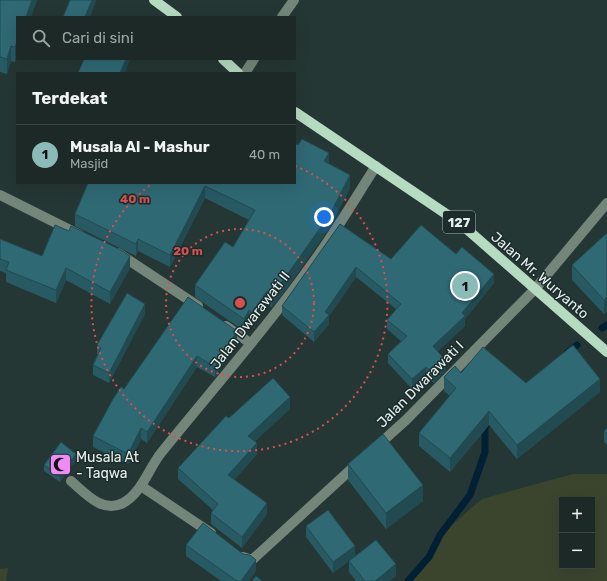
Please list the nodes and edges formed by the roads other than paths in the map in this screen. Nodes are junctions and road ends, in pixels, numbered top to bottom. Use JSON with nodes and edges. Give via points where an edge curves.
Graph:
{"nodes":[{"id":1,"x":154,"y":0,"type":"edge"},
{"id":2,"x":294,"y":0,"type":"edge"},
{"id":3,"x":176,"y":16,"type":"edge"},
{"id":4,"x":283,"y":16,"type":"edge"},
{"id":5,"x":224,"y":60,"type":"edge"},
{"id":6,"x":253,"y":60,"type":"edge"},
{"id":7,"x":237,"y":72,"type":"edge"},
{"id":8,"x":246,"y":72,"type":"edge"},
{"id":9,"x":296,"y":113,"type":"edge"},
{"id":10,"x":376,"y":166,"type":"junction"},
{"id":11,"x":0,"y":195,"type":"edge"},
{"id":12,"x":607,"y":203,"type":"edge"},
{"id":13,"x":89,"y":239,"type":"edge"},
{"id":14,"x":110,"y":249,"type":"edge"},
{"id":15,"x":535,"y":289,"type":"junction"},
{"id":16,"x":206,"y":312,"type":"edge"},
{"id":17,"x":219,"y":321,"type":"edge"},
{"id":18,"x":250,"y":343,"type":"junction"},
{"id":19,"x":607,"y":352,"type":"edge"},
{"id":20,"x":71,"y":482,"type":"dead end"},
{"id":21,"x":141,"y":486,"type":"junction"},
{"id":22,"x":218,"y":538,"type":"edge"},
{"id":23,"x":235,"y":551,"type":"edge"}],
"edges":[{"from":1,"to":3,"type":"main road"},
{"from":2,"to":4,"type":"street"},
{"from":5,"to":7,"type":"main road"},
{"from":6,"to":8,"type":"street"},
{"from":9,"to":10,"type":"main road","name":"Jalan Mr. Wuryanto","number":"127"},
{"from":10,"to":15,"type":"main road","name":"Jalan Mr. Wuryanto","number":"127","via":[[461,224]]},
{"from":10,"to":18,"type":"street","name":"Jalan Dwarawati II","via":[[331,236]]},
{"from":11,"to":13,"type":"street"},
{"from":12,"to":15,"type":"street","name":"Jalan Dwarawati I"},
{"from":14,"to":16,"type":"street"},
{"from":15,"to":19,"type":"main road","name":"Jalan Mr. Wuryanto","number":"127"},
{"from":15,"to":23,"type":"street","name":"Jalan Dwarawati I","via":[[406,420],[252,560],[247,560]]},
{"from":17,"to":18,"type":"street"},
{"from":18,"to":21,"type":"street","name":"Jalan Dwarawati II","via":[[156,459]]},
{"from":20,"to":21,"type":"street","name":"Jalan Dwarawati II","via":[[96,502],[111,506],[124,503]]},
{"from":21,"to":22,"type":"street"}]}
